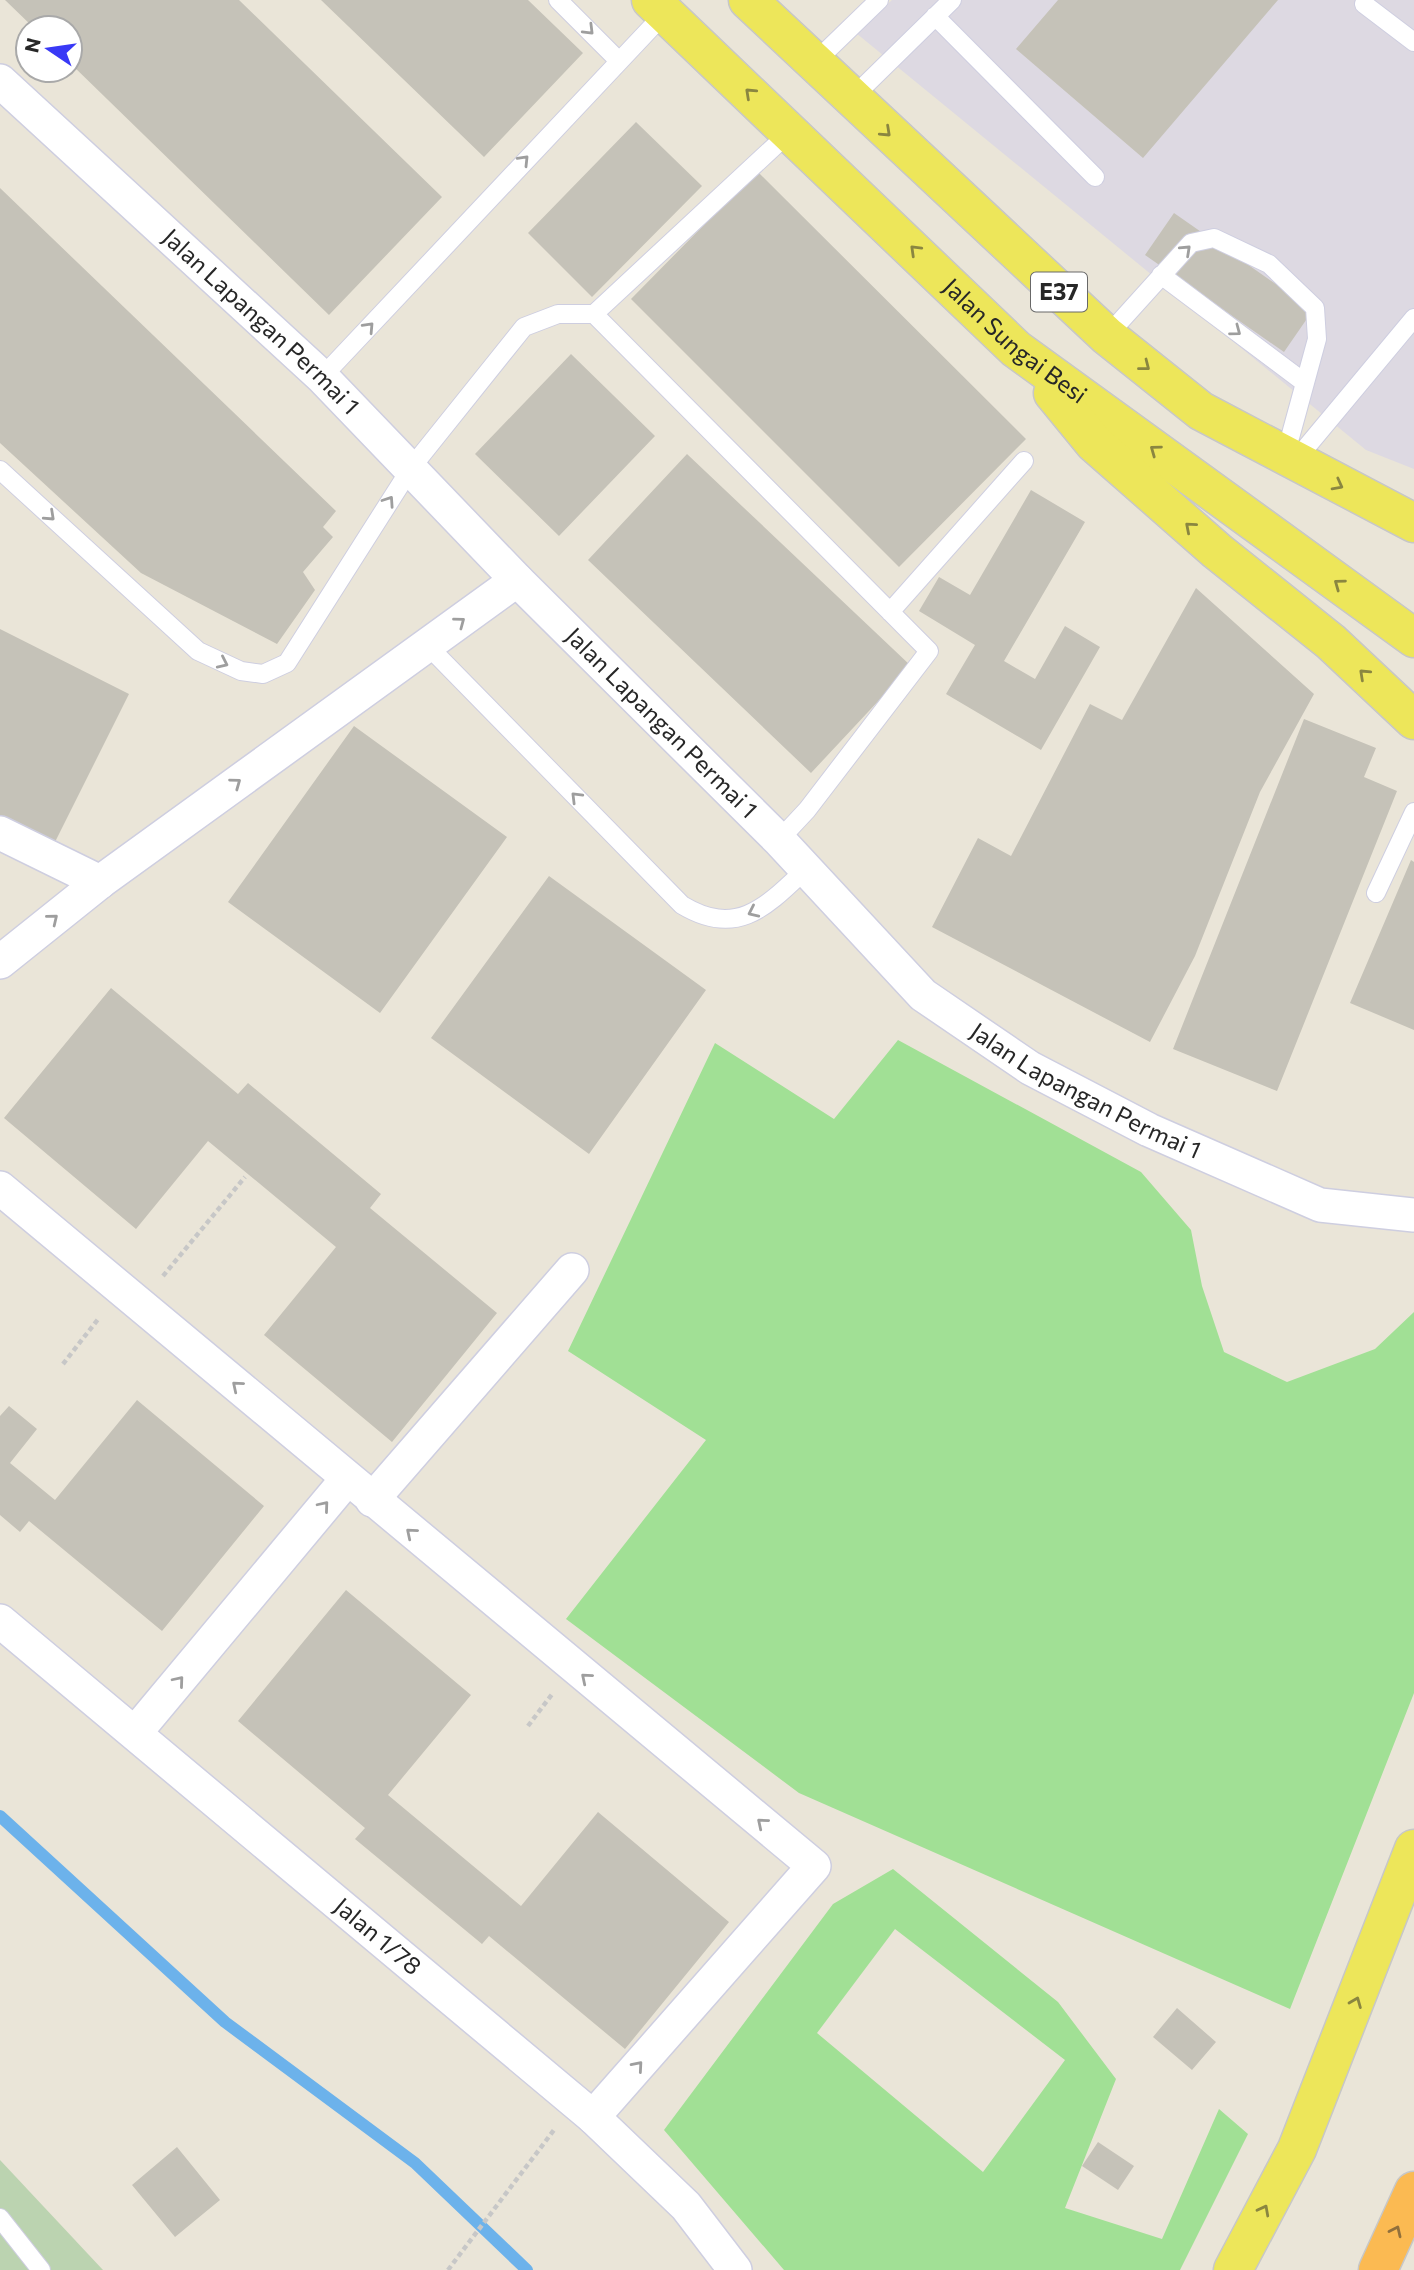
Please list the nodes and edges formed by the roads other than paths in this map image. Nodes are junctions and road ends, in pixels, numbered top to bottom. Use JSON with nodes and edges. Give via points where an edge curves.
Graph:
{"nodes":[{"id":1,"x":558,"y":0,"type":"edge"},
{"id":2,"x":748,"y":0,"type":"edge"},
{"id":3,"x":879,"y":0,"type":"edge"},
{"id":4,"x":952,"y":0,"type":"edge"},
{"id":5,"x":1364,"y":4,"type":"dead end"},
{"id":6,"x":657,"y":7,"type":"edge"},
{"id":7,"x":935,"y":16,"type":"junction"},
{"id":8,"x":1414,"y":42,"type":"edge"},
{"id":9,"x":619,"y":61,"type":"junction"},
{"id":10,"x":814,"y":63,"type":"junction"},
{"id":11,"x":0,"y":81,"type":"edge"},
{"id":12,"x":852,"y":99,"type":"junction"},
{"id":13,"x":791,"y":131,"type":"junction"},
{"id":14,"x":1095,"y":177,"type":"dead end"},
{"id":15,"x":1161,"y":275,"type":"junction"},
{"id":16,"x":594,"y":314,"type":"junction"},
{"id":17,"x":1414,"y":318,"type":"edge"},
{"id":18,"x":1107,"y":336,"type":"junction"},
{"id":19,"x":1016,"y":349,"type":"junction"},
{"id":20,"x":322,"y":377,"type":"junction"},
{"id":21,"x":1305,"y":383,"type":"junction"},
{"id":22,"x":1289,"y":459,"type":"junction"},
{"id":23,"x":1024,"y":461,"type":"dead end"},
{"id":24,"x":411,"y":468,"type":"junction"},
{"id":25,"x":0,"y":470,"type":"edge"},
{"id":26,"x":1414,"y":523,"type":"edge"},
{"id":27,"x":517,"y":580,"type":"junction"},
{"id":28,"x":890,"y":612,"type":"junction"},
{"id":29,"x":1414,"y":638,"type":"edge"},
{"id":30,"x":428,"y":646,"type":"junction"},
{"id":31,"x":1414,"y":720,"type":"edge"},
{"id":32,"x":1414,"y":812,"type":"edge"},
{"id":33,"x":0,"y":833,"type":"edge"},
{"id":34,"x":779,"y":840,"type":"junction"},
{"id":35,"x":806,"y":869,"type":"junction"},
{"id":36,"x":100,"y":881,"type":"junction"},
{"id":37,"x":1376,"y":893,"type":"dead end"},
{"id":38,"x":0,"y":961,"type":"edge"},
{"id":39,"x":0,"y":1188,"type":"edge"},
{"id":40,"x":1414,"y":1215,"type":"edge"},
{"id":41,"x":572,"y":1270,"type":"dead end"},
{"id":42,"x":359,"y":1490,"type":"junction"},
{"id":43,"x":0,"y":1621,"type":"edge"},
{"id":44,"x":135,"y":1734,"type":"junction"},
{"id":45,"x":1414,"y":1849,"type":"edge"},
{"id":46,"x":584,"y":2109,"type":"junction"},
{"id":47,"x":1414,"y":2191,"type":"edge"},
{"id":48,"x":0,"y":2218,"type":"edge"},
{"id":49,"x":41,"y":2270,"type":"edge"},
{"id":50,"x":735,"y":2270,"type":"edge"},
{"id":51,"x":1233,"y":2270,"type":"edge"},
{"id":52,"x":1378,"y":2270,"type":"edge"}],
"edges":[{"from":1,"to":9,"type":"lane","one_way":true},
{"from":2,"to":10,"type":"main road","number":"E37"},
{"from":3,"to":10,"type":"lane"},
{"from":4,"to":7,"type":"lane"},
{"from":5,"to":8,"type":"lane"},
{"from":6,"to":9,"type":"lane"},
{"from":13,"to":6,"type":"main road","name":"Jalan Sungai Besi","one_way":true},
{"from":7,"to":12,"type":"lane"},
{"from":7,"to":14,"type":"lane"},
{"from":20,"to":9,"type":"lane","one_way":true},
{"from":10,"to":12,"type":"main road","number":"E37"},
{"from":11,"to":20,"type":"street","name":"Jalan Lapangan Permai 1"},
{"from":12,"to":18,"type":"main road","number":"E37","one_way":true},
{"from":13,"to":16,"type":"lane"},
{"from":19,"to":13,"type":"main road","name":"Jalan Sungai Besi","one_way":true},
{"from":15,"to":18,"type":"lane"},
{"from":15,"to":21,"type":"lane","one_way":true},
{"from":15,"to":21,"type":"lane","one_way":true,"via":[[1191,243],[1214,238],[1269,264],[1315,308],[1317,339]]},
{"from":16,"to":24,"type":"lane","via":[[558,314],[524,327]]},
{"from":16,"to":28,"type":"lane"},
{"from":17,"to":22,"type":"lane"},
{"from":18,"to":22,"type":"main road","number":"E37","one_way":true,"via":[[1201,411]]},
{"from":29,"to":19,"type":"main road","name":"Jalan Sungai Besi","one_way":true},
{"from":31,"to":19,"type":"main road","one_way":true,"via":[[1331,642],[1217,551],[1094,443]]},
{"from":20,"to":24,"type":"street","name":"Jalan Lapangan Permai 1"},
{"from":21,"to":22,"type":"lane"},
{"from":22,"to":26,"type":"main road","number":"E37","one_way":true},
{"from":23,"to":28,"type":"lane"},
{"from":25,"to":24,"type":"lane","one_way":true,"via":[[198,651],[241,671],[263,674],[287,663]]},
{"from":24,"to":27,"type":"street","name":"Jalan Lapangan Permai 1"},
{"from":30,"to":27,"type":"street","one_way":true},
{"from":27,"to":34,"type":"street","name":"Jalan Lapangan Permai 1"},
{"from":28,"to":34,"type":"lane","via":[[929,651]]},
{"from":35,"to":30,"type":"lane","one_way":true,"via":[[752,914],[726,920],[703,917],[682,905]]},
{"from":36,"to":30,"type":"street","one_way":true},
{"from":32,"to":37,"type":"lane"},
{"from":33,"to":36,"type":"street"},
{"from":34,"to":35,"type":"street","name":"Jalan Lapangan Permai 1"},
{"from":35,"to":40,"type":"street","name":"Jalan Lapangan Permai 1","via":[[923,995],[1030,1068],[1149,1129],[1320,1205]]},
{"from":38,"to":36,"type":"street","one_way":true},
{"from":42,"to":39,"type":"street","one_way":true},
{"from":41,"to":42,"type":"street"},
{"from":44,"to":42,"type":"street","one_way":true},
{"from":46,"to":42,"type":"street","one_way":true,"via":[[814,1866]]},
{"from":43,"to":44,"type":"street","name":"Jalan 1/78"},
{"from":44,"to":46,"type":"street","name":"Jalan 1/78"},
{"from":51,"to":45,"type":"main road","one_way":true,"via":[[1297,2149]]},
{"from":46,"to":50,"type":"street","name":"Jalan 1/78","via":[[686,2206]]},
{"from":52,"to":47,"type":"highway","one_way":true},
{"from":48,"to":49,"type":"lane"}]}
